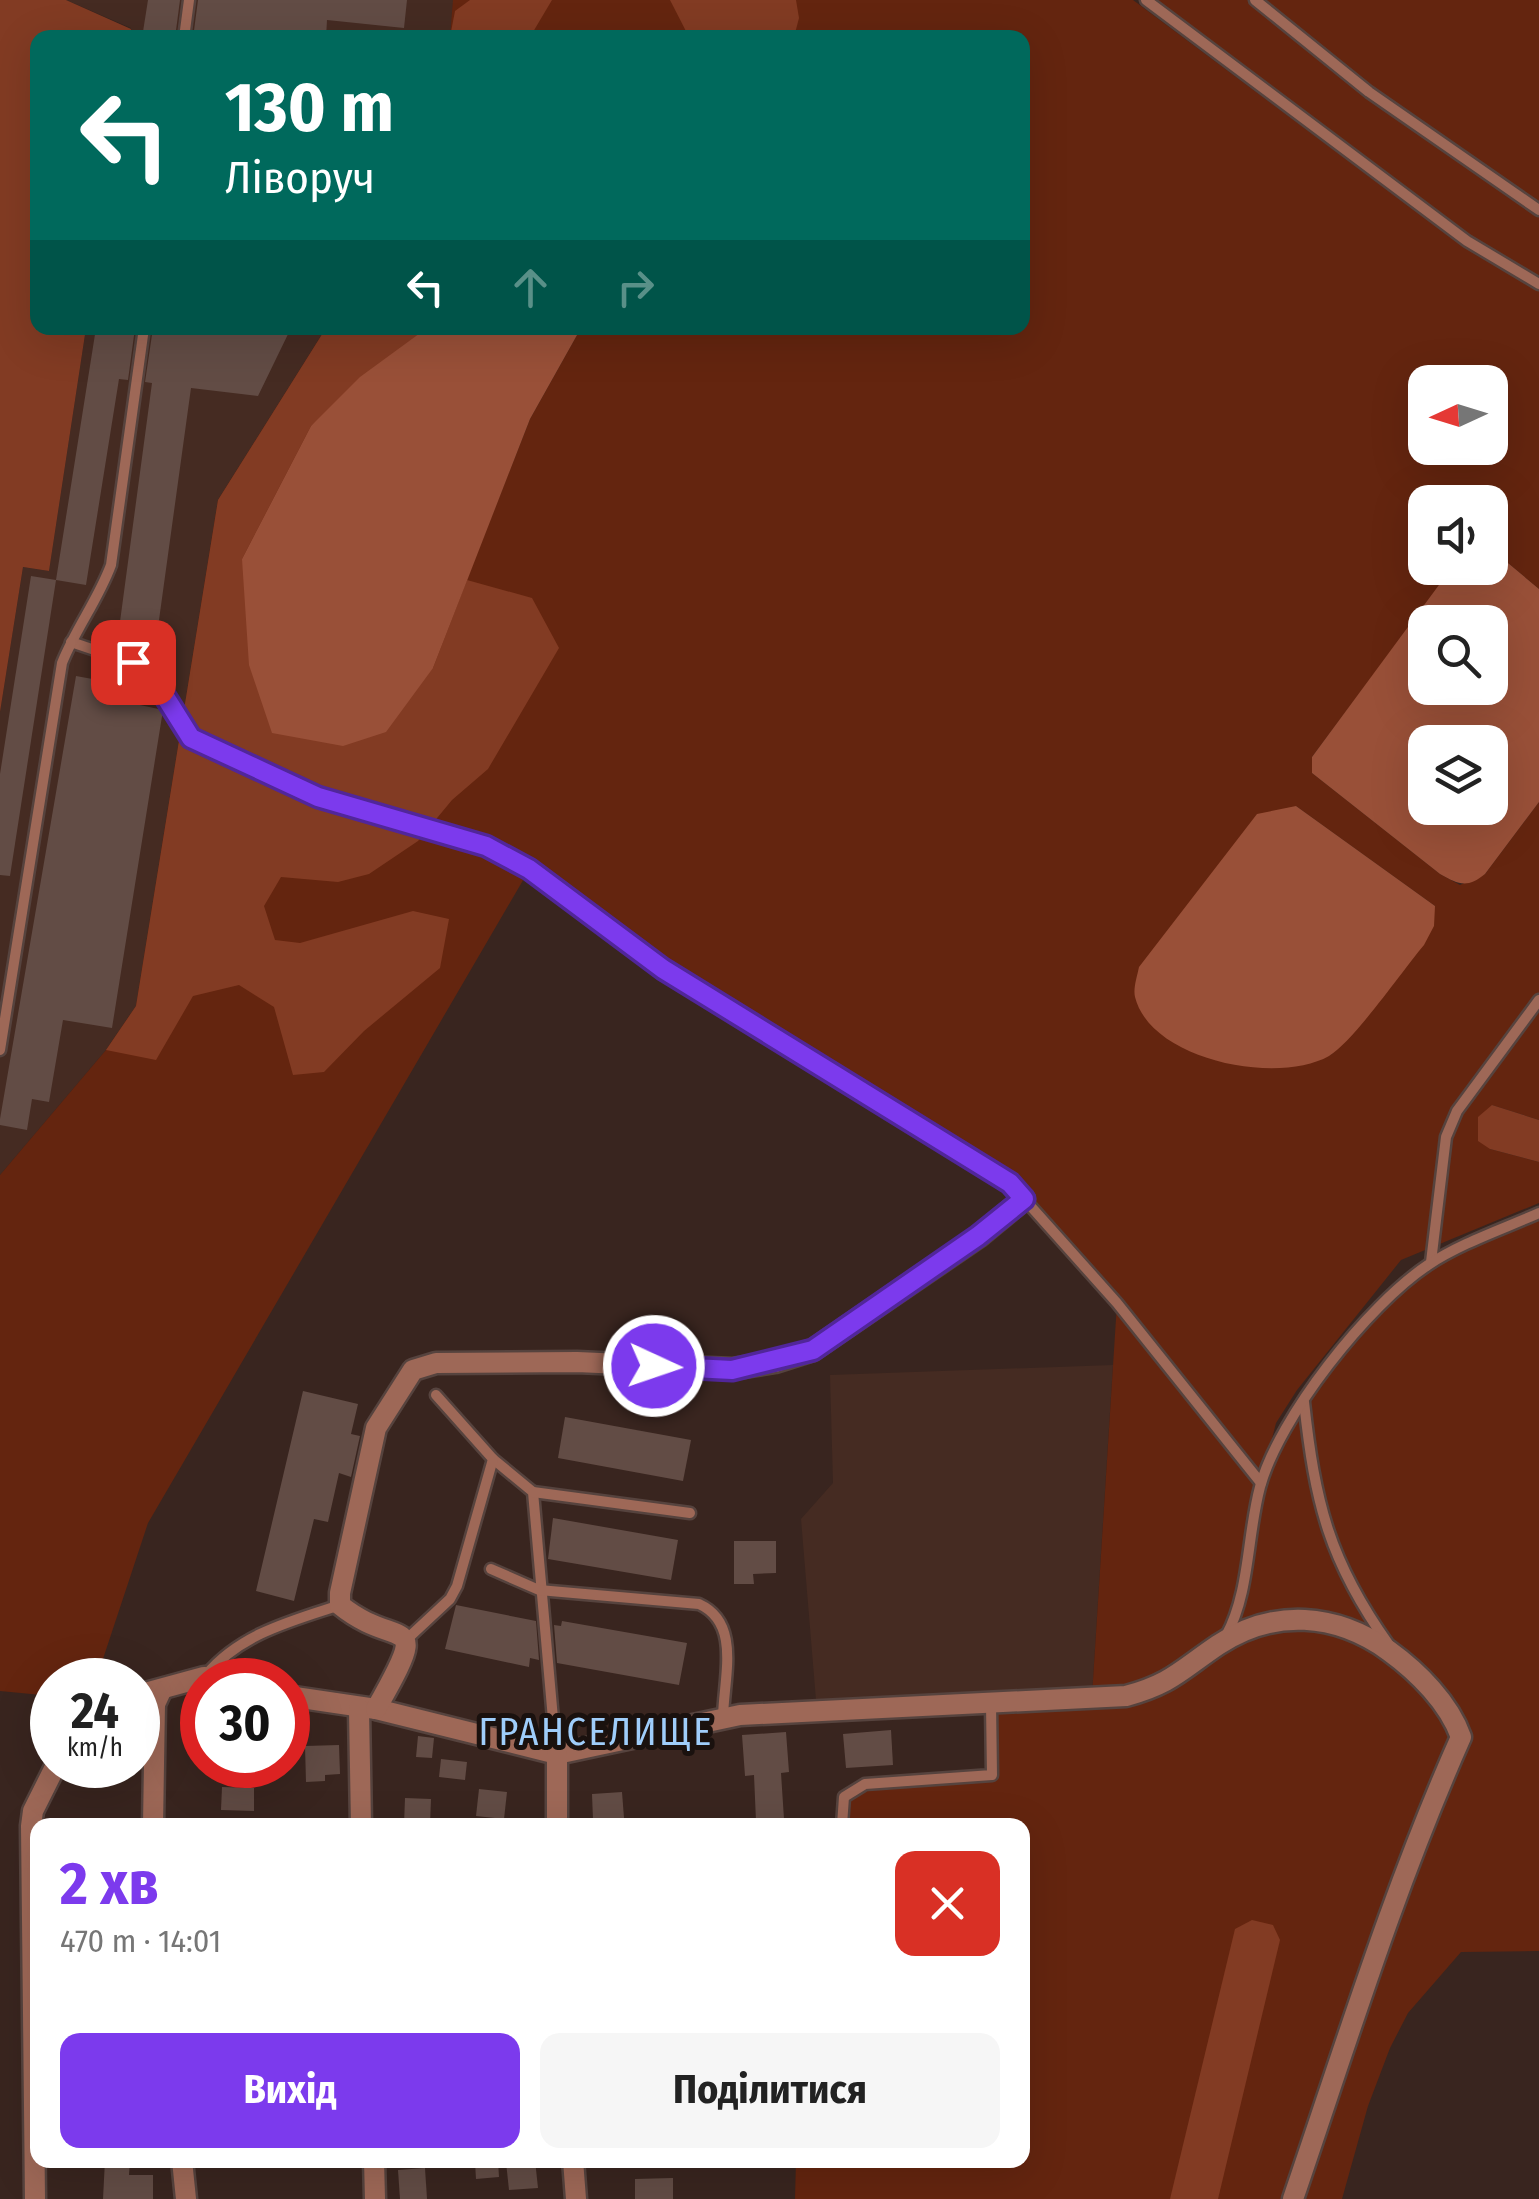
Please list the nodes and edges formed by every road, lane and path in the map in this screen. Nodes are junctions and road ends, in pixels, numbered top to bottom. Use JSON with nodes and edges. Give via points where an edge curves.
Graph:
{"nodes":[{"id":1,"x":189,"y":0,"type":"edge"},
{"id":2,"x":1146,"y":0,"type":"edge"},
{"id":3,"x":1255,"y":0,"type":"edge"},
{"id":4,"x":185,"y":30,"type":"edge"},
{"id":5,"x":1539,"y":210,"type":"edge"},
{"id":6,"x":1539,"y":284,"type":"edge"},
{"id":7,"x":143,"y":335,"type":"edge"},
{"id":8,"x":71,"y":642,"type":"junction"},
{"id":9,"x":1539,"y":1000,"type":"edge"},
{"id":10,"x":0,"y":1050,"type":"edge"},
{"id":11,"x":1024,"y":1199,"type":"junction"},
{"id":12,"x":1539,"y":1213,"type":"edge"},
{"id":13,"x":1432,"y":1262,"type":"junction"},
{"id":14,"x":436,"y":1396,"type":"dead end"},
{"id":15,"x":1304,"y":1401,"type":"junction"},
{"id":16,"x":493,"y":1459,"type":"junction"},
{"id":17,"x":1260,"y":1483,"type":"junction"},
{"id":18,"x":533,"y":1492,"type":"junction"},
{"id":19,"x":690,"y":1513,"type":"dead end"},
{"id":20,"x":491,"y":1570,"type":"dead end"},
{"id":21,"x":539,"y":1590,"type":"junction"},
{"id":22,"x":340,"y":1605,"type":"junction"},
{"id":23,"x":406,"y":1640,"type":"junction"},
{"id":24,"x":1222,"y":1642,"type":"junction"},
{"id":25,"x":220,"y":1658,"type":"edge"},
{"id":26,"x":1398,"y":1658,"type":"junction"},
{"id":27,"x":180,"y":1685,"type":"edge"},
{"id":28,"x":161,"y":1691,"type":"joint"},
{"id":29,"x":310,"y":1700,"type":"edge"},
{"id":30,"x":991,"y":1704,"type":"junction"},
{"id":31,"x":368,"y":1709,"type":"junction"},
{"id":32,"x":722,"y":1717,"type":"junction"},
{"id":33,"x":556,"y":1754,"type":"junction"},
{"id":34,"x":44,"y":1788,"type":"edge"},
{"id":35,"x":32,"y":1818,"type":"edge"},
{"id":36,"x":154,"y":1818,"type":"edge"},
{"id":37,"x":361,"y":1818,"type":"edge"},
{"id":38,"x":557,"y":1818,"type":"edge"},
{"id":39,"x":842,"y":1818,"type":"edge"},
{"id":40,"x":35,"y":2168,"type":"edge"},
{"id":41,"x":183,"y":2168,"type":"edge"},
{"id":42,"x":374,"y":2168,"type":"edge"},
{"id":43,"x":574,"y":2168,"type":"edge"},
{"id":44,"x":35,"y":2199,"type":"edge"},
{"id":45,"x":186,"y":2199,"type":"edge"},
{"id":46,"x":375,"y":2199,"type":"edge"},
{"id":47,"x":576,"y":2199,"type":"edge"},
{"id":48,"x":1294,"y":2199,"type":"edge"}],
"edges":[{"from":1,"to":4,"type":"lane"},
{"from":2,"to":6,"type":"lane","via":[[1467,242]]},
{"from":3,"to":5,"type":"lane","via":[[1369,92]]},
{"from":7,"to":8,"type":"lane","via":[[111,565],[98,601]]},
{"from":8,"to":10,"type":"lane","via":[[62,663]]},
{"from":8,"to":11,"type":"lane","via":[[133,662],[156,682],[191,738],[318,797],[486,846],[529,869],[663,969],[1010,1183]]},
{"from":9,"to":13,"type":"lane","via":[[1457,1111],[1446,1136]]},
{"from":11,"to":17,"type":"lane","via":[[1117,1303]]},
{"from":11,"to":22,"type":"street","via":[[813,1350],[775,1362],[732,1370],[560,1362],[436,1363],[413,1370],[376,1428]]},
{"from":12,"to":13,"type":"lane"},
{"from":13,"to":15,"type":"lane","via":[[1382,1298]]},
{"from":14,"to":16,"type":"lane"},
{"from":15,"to":17,"type":"lane"},
{"from":15,"to":26,"type":"lane","via":[[1315,1487],[1336,1560]]},
{"from":16,"to":18,"type":"lane"},
{"from":16,"to":23,"type":"lane","via":[[457,1586]]},
{"from":17,"to":24,"type":"lane","via":[[1240,1597]]},
{"from":18,"to":19,"type":"lane"},
{"from":18,"to":21,"type":"lane"},
{"from":20,"to":21,"type":"lane"},
{"from":21,"to":32,"type":"lane","via":[[699,1604],[717,1612],[727,1627]]},
{"from":21,"to":33,"type":"lane"},
{"from":22,"to":23,"type":"street"},
{"from":22,"to":25,"type":"lane","via":[[274,1628]]},
{"from":23,"to":31,"type":"street","via":[[406,1655]]},
{"from":24,"to":26,"type":"street","via":[[1256,1626],[1315,1620],[1359,1629]]},
{"from":24,"to":30,"type":"street","via":[[1162,1687],[1126,1696]]},
{"from":26,"to":48,"type":"street","via":[[1452,1712],[1461,1737],[1377,1945]]},
{"from":27,"to":28,"type":"street"},
{"from":28,"to":36,"type":"street","via":[[155,1704]]},
{"from":29,"to":31,"type":"street"},
{"from":30,"to":32,"type":"street"},
{"from":30,"to":39,"type":"lane","via":[[992,1776],[865,1784],[844,1797]]},
{"from":31,"to":33,"type":"street"},
{"from":31,"to":37,"type":"street"},
{"from":32,"to":33,"type":"street"},
{"from":33,"to":38,"type":"street"},
{"from":34,"to":35,"type":"street"},
{"from":40,"to":44,"type":"street"},
{"from":41,"to":45,"type":"street"},
{"from":42,"to":46,"type":"street"},
{"from":43,"to":47,"type":"street"}]}
